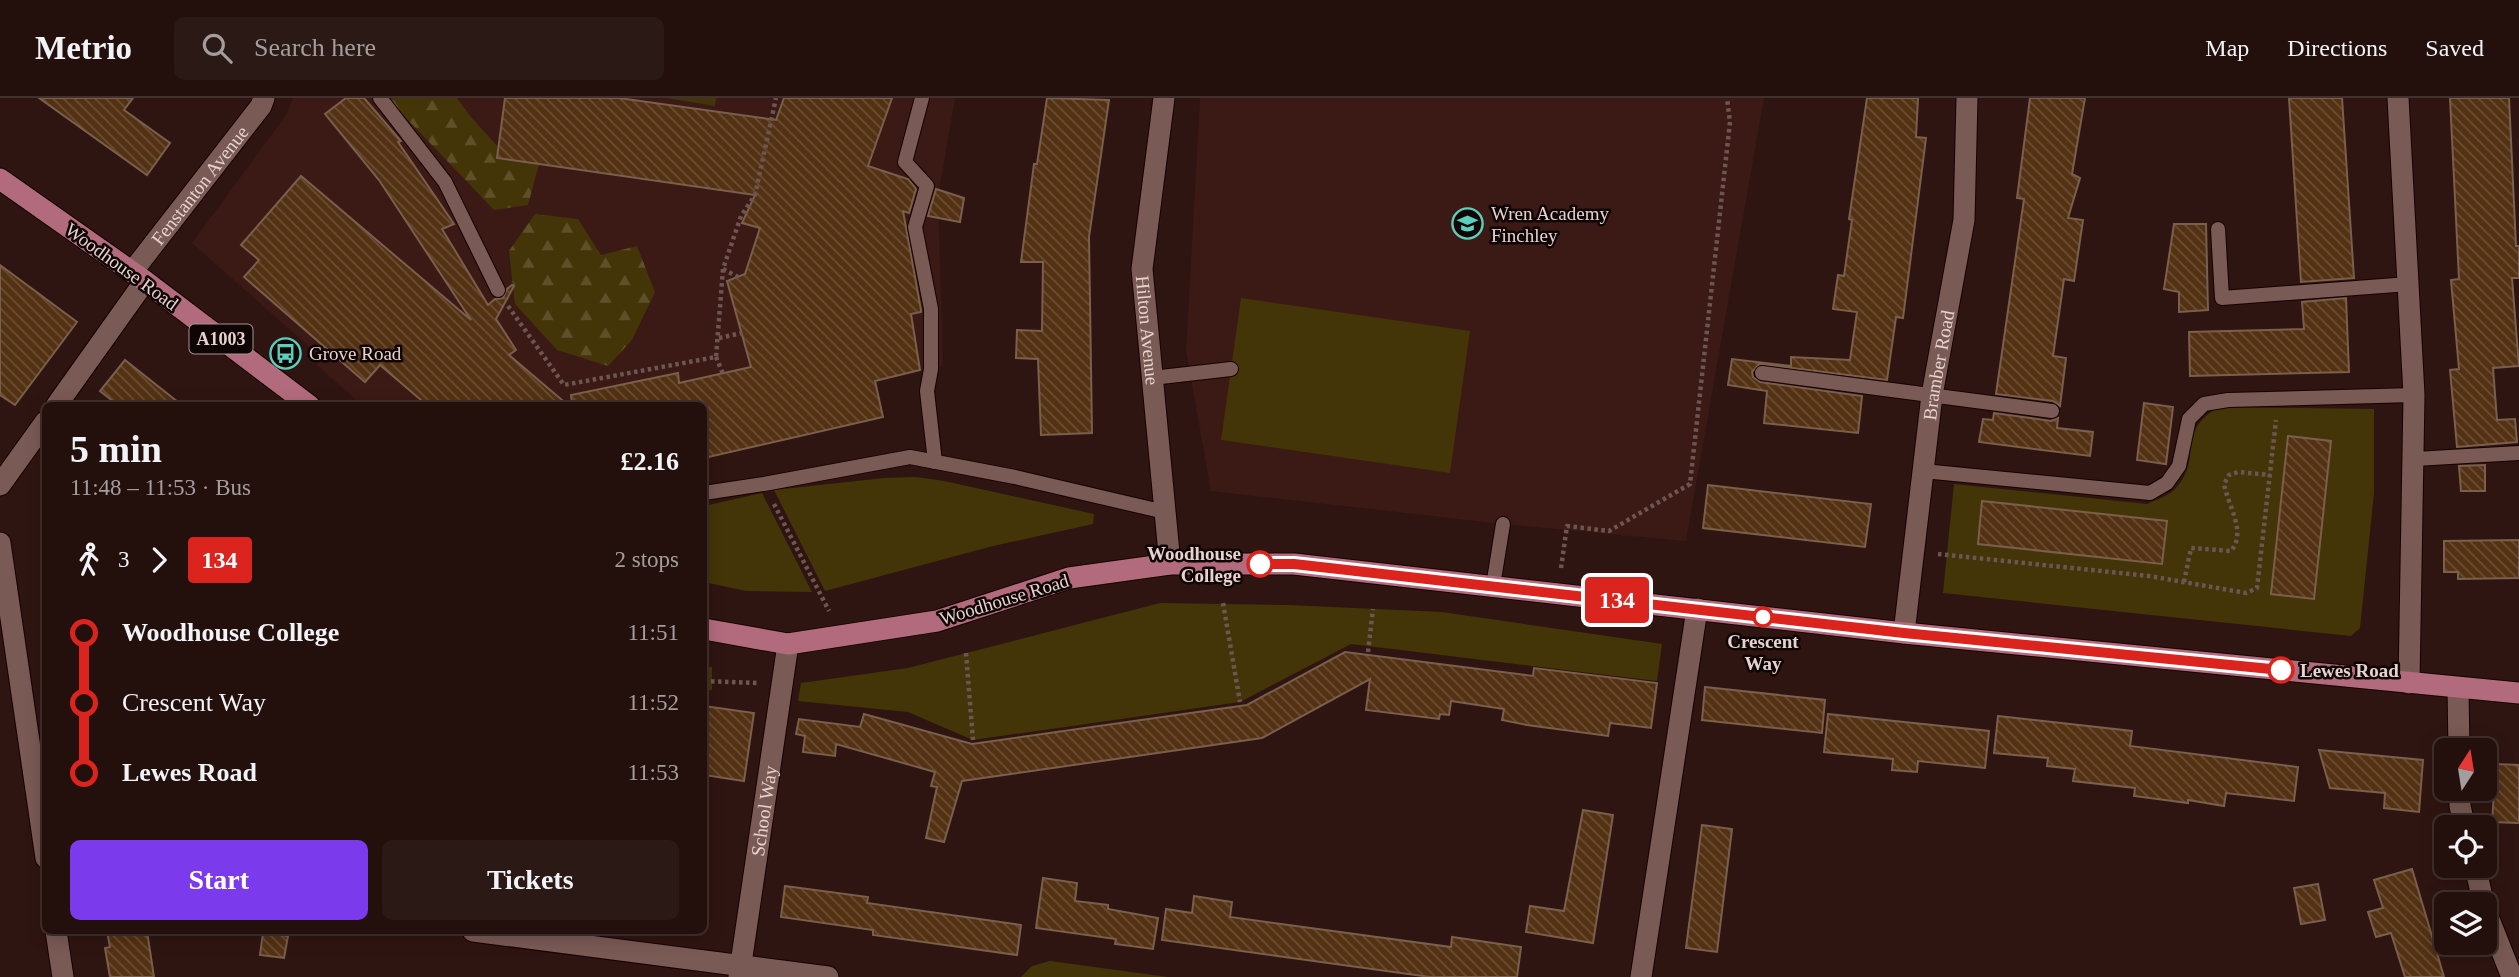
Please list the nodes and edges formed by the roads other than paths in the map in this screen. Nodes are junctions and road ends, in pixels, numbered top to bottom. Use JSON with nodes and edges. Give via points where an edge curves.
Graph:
{"nodes":[{"id":1,"x":264,"y":98,"type":"edge"},
{"id":2,"x":380,"y":98,"type":"edge"},
{"id":3,"x":922,"y":98,"type":"edge"},
{"id":4,"x":1164,"y":98,"type":"edge"},
{"id":5,"x":1967,"y":98,"type":"edge"},
{"id":6,"x":2398,"y":98,"type":"edge"},
{"id":7,"x":0,"y":179,"type":"edge"},
{"id":8,"x":2218,"y":229,"type":"dead end"},
{"id":9,"x":138,"y":276,"type":"junction"},
{"id":10,"x":2409,"y":284,"type":"junction"},
{"id":11,"x":498,"y":290,"type":"road end"},
{"id":12,"x":1231,"y":369,"type":"dead end"},
{"id":13,"x":1762,"y":373,"type":"dead end"},
{"id":14,"x":1152,"y":378,"type":"junction"},
{"id":15,"x":1932,"y":395,"type":"junction"},
{"id":16,"x":2414,"y":395,"type":"junction"},
{"id":17,"x":59,"y":402,"type":"edge"},
{"id":18,"x":305,"y":402,"type":"edge"},
{"id":19,"x":2052,"y":411,"type":"dead end"},
{"id":20,"x":42,"y":427,"type":"edge"},
{"id":21,"x":2519,"y":453,"type":"edge"},
{"id":22,"x":2415,"y":458,"type":"junction"},
{"id":23,"x":935,"y":462,"type":"junction"},
{"id":24,"x":1923,"y":471,"type":"junction"},
{"id":25,"x":0,"y":485,"type":"edge"},
{"id":26,"x":707,"y":493,"type":"edge"},
{"id":27,"x":1164,"y":512,"type":"junction"},
{"id":28,"x":1503,"y":524,"type":"dead end"},
{"id":29,"x":0,"y":543,"type":"edge"},
{"id":30,"x":1170,"y":564,"type":"junction"},
{"id":31,"x":1493,"y":586,"type":"junction"},
{"id":32,"x":1697,"y":609,"type":"junction"},
{"id":33,"x":707,"y":630,"type":"edge"},
{"id":34,"x":1904,"y":633,"type":"junction"},
{"id":35,"x":788,"y":644,"type":"junction"},
{"id":36,"x":2409,"y":683,"type":"junction"},
{"id":37,"x":2458,"y":688,"type":"junction"},
{"id":38,"x":2519,"y":692,"type":"edge"},
{"id":39,"x":2459,"y":738,"type":"edge"},
{"id":40,"x":42,"y":831,"type":"edge"},
{"id":41,"x":56,"y":934,"type":"edge"},
{"id":42,"x":493,"y":934,"type":"edge"},
{"id":43,"x":2497,"y":940,"type":"edge"},
{"id":44,"x":740,"y":971,"type":"edge"},
{"id":45,"x":63,"y":977,"type":"edge"},
{"id":46,"x":828,"y":977,"type":"edge"},
{"id":47,"x":1641,"y":977,"type":"edge"},
{"id":48,"x":2512,"y":977,"type":"edge"}],
"edges":[{"from":1,"to":9,"type":"street","name":"Fenstanton Avenue"},
{"from":2,"to":11,"type":"lane","via":[[445,182]]},
{"from":3,"to":23,"type":"lane","via":[[905,162],[927,186],[915,227],[931,309],[927,391]]},
{"from":4,"to":14,"type":"street","name":"Hilton Avenue","via":[[1142,269]]},
{"from":5,"to":15,"type":"street","name":"Bramber Road","via":[[1964,220]]},
{"from":6,"to":10,"type":"street"},
{"from":7,"to":9,"type":"main road","name":"Woodhouse Road","number":"A1003"},
{"from":8,"to":10,"type":"lane","via":[[2222,298]]},
{"from":9,"to":17,"type":"street","name":"Fenstanton Avenue"},
{"from":9,"to":18,"type":"main road","name":"Woodhouse Road","number":"A1003"},
{"from":10,"to":16,"type":"street"},
{"from":12,"to":14,"type":"lane"},
{"from":13,"to":15,"type":"lane"},
{"from":14,"to":27,"type":"street","name":"Hilton Avenue"},
{"from":15,"to":19,"type":"lane"},
{"from":15,"to":24,"type":"street","name":"Bramber Road"},
{"from":16,"to":22,"type":"street"},
{"from":16,"to":24,"type":"lane","via":[[2204,404],[2189,419],[2179,466],[2167,483],[2150,493]]},
{"from":20,"to":25,"type":"street"},
{"from":21,"to":22,"type":"lane"},
{"from":22,"to":36,"type":"street"},
{"from":23,"to":26,"type":"lane","via":[[910,457]]},
{"from":23,"to":27,"type":"lane"},
{"from":24,"to":34,"type":"street","name":"Bramber Road"},
{"from":27,"to":30,"type":"street","name":"Hilton Avenue"},
{"from":28,"to":31,"type":"lane"},
{"from":29,"to":40,"type":"street"},
{"from":30,"to":31,"type":"main road","name":"Woodhouse Road","via":[[1294,564]]},
{"from":30,"to":35,"type":"main road","name":"Woodhouse Road","via":[[1069,578],[937,621]]},
{"from":31,"to":32,"type":"main road","name":"Woodhouse Road"},
{"from":32,"to":34,"type":"main road","name":"Woodhouse Road"},
{"from":32,"to":47,"type":"street"},
{"from":33,"to":35,"type":"main road","name":"Woodhouse Road"},
{"from":34,"to":36,"type":"main road","name":"Woodhouse Road"},
{"from":35,"to":44,"type":"street","name":"School Way"},
{"from":36,"to":37,"type":"main road","name":"Woodhouse Road"},
{"from":37,"to":38,"type":"main road","name":"Woodhouse Road"},
{"from":37,"to":39,"type":"street"},
{"from":41,"to":45,"type":"street"},
{"from":42,"to":44,"type":"street"},
{"from":43,"to":48,"type":"street"},
{"from":44,"to":46,"type":"street"}]}
